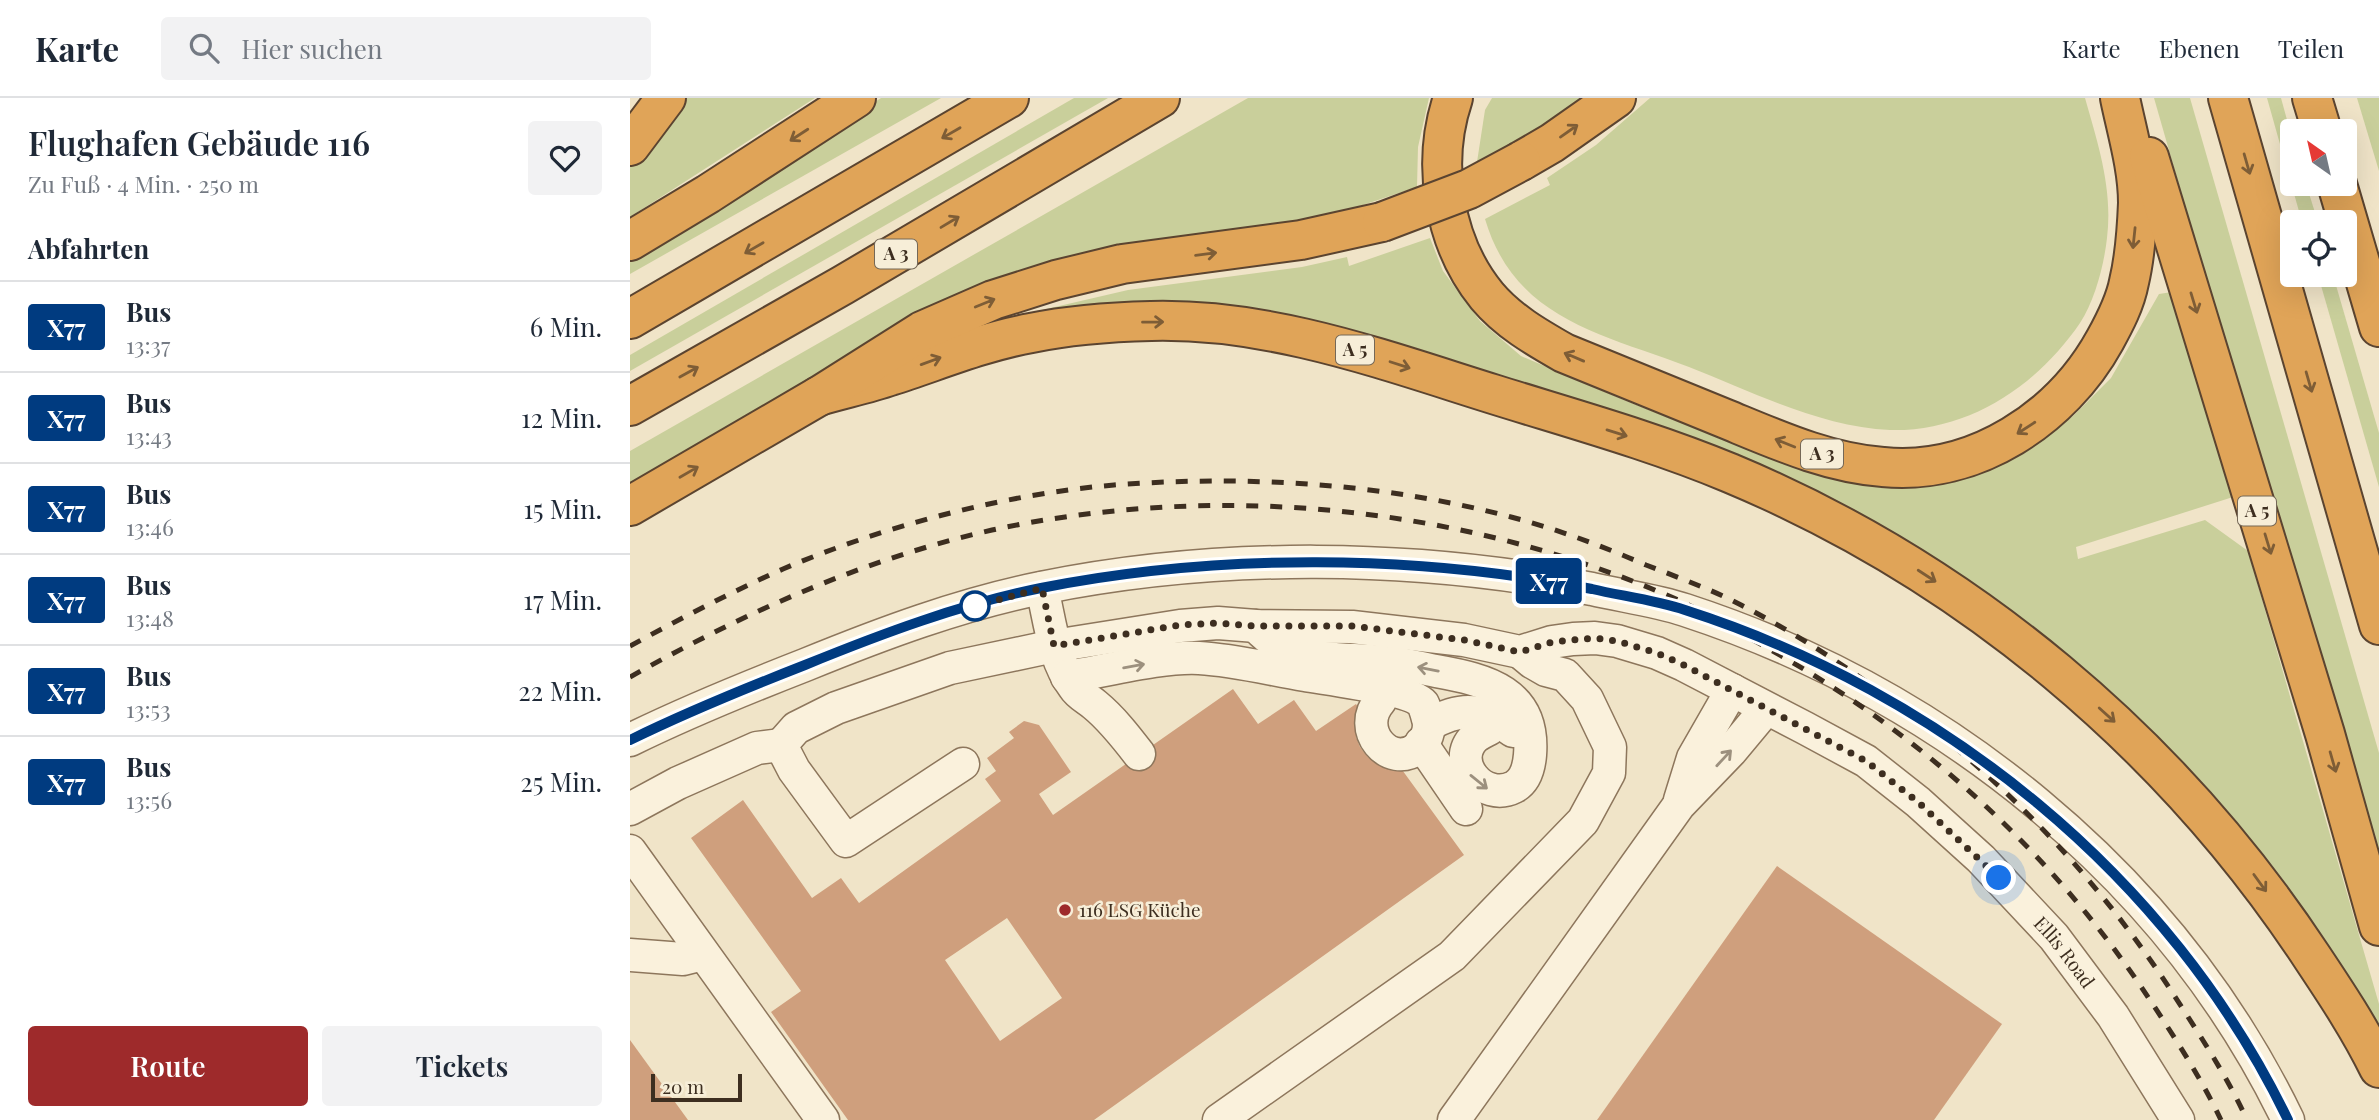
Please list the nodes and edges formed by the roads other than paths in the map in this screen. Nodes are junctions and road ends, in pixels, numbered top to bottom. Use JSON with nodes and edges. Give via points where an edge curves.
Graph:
{"nodes":[{"id":1,"x":666,"y":98,"type":"edge"},
{"id":2,"x":856,"y":98,"type":"edge"},
{"id":3,"x":1009,"y":98,"type":"edge"},
{"id":4,"x":1160,"y":98,"type":"edge"},
{"id":5,"x":1453,"y":98,"type":"edge"},
{"id":6,"x":1615,"y":98,"type":"edge"},
{"id":7,"x":2120,"y":98,"type":"edge"},
{"id":8,"x":2130,"y":98,"type":"edge"},
{"id":9,"x":2228,"y":98,"type":"edge"},
{"id":10,"x":2312,"y":98,"type":"edge"},
{"id":11,"x":2318,"y":119,"type":"edge"},
{"id":12,"x":630,"y":146,"type":"edge"},
{"id":13,"x":2341,"y":196,"type":"edge"},
{"id":14,"x":630,"y":241,"type":"edge"},
{"id":15,"x":630,"y":319,"type":"edge"},
{"id":16,"x":2379,"y":327,"type":"edge"},
{"id":17,"x":819,"y":396,"type":"junction"},
{"id":18,"x":630,"y":406,"type":"edge"},
{"id":19,"x":630,"y":506,"type":"edge"},
{"id":20,"x":1042,"y":588,"type":"junction"},
{"id":21,"x":2379,"y":625,"type":"edge"},
{"id":22,"x":1255,"y":626,"type":"junction"},
{"id":23,"x":1054,"y":646,"type":"junction"},
{"id":24,"x":1520,"y":652,"type":"junction"},
{"id":25,"x":1067,"y":677,"type":"junction"},
{"id":26,"x":1732,"y":691,"type":"junction"},
{"id":27,"x":1380,"y":701,"type":"dead end"},
{"id":28,"x":1766,"y":709,"type":"junction"},
{"id":29,"x":1489,"y":729,"type":"dead end"},
{"id":30,"x":1425,"y":733,"type":"junction"},
{"id":31,"x":635,"y":738,"type":"edge"},
{"id":32,"x":781,"y":745,"type":"junction"},
{"id":33,"x":1139,"y":754,"type":"dead end"},
{"id":34,"x":1530,"y":759,"type":"junction"},
{"id":35,"x":963,"y":764,"type":"dead end"},
{"id":36,"x":1679,"y":805,"type":"junction"},
{"id":37,"x":630,"y":809,"type":"edge"},
{"id":38,"x":1466,"y":809,"type":"dead end"},
{"id":39,"x":630,"y":851,"type":"edge"},
{"id":40,"x":2379,"y":926,"type":"edge"},
{"id":41,"x":704,"y":954,"type":"junction"},
{"id":42,"x":630,"y":955,"type":"edge"},
{"id":43,"x":2379,"y":1068,"type":"edge"},
{"id":44,"x":823,"y":1120,"type":"edge"},
{"id":45,"x":1219,"y":1120,"type":"edge"},
{"id":46,"x":1454,"y":1120,"type":"edge"},
{"id":47,"x":2178,"y":1120,"type":"edge"},
{"id":48,"x":2288,"y":1120,"type":"edge"}],
"edges":[{"from":1,"to":12,"type":"highway"},
{"from":2,"to":14,"type":"highway","one_way":true},
{"from":3,"to":15,"type":"highway","one_way":true},
{"from":18,"to":4,"type":"highway","number":"A 3","one_way":true},
{"from":7,"to":5,"type":"highway","number":"A 3","one_way":true,"via":[[2138,201],[2132,260],[2119,315],[2087,370],[2037,421],[2000,443],[1944,463],[1884,468],[1797,448],[1564,353],[1507,316],[1477,281],[1450,225],[1442,174],[1446,119]]},
{"from":17,"to":6,"type":"highway","one_way":true,"bridge":true,"via":[[922,331],[993,300],[1056,280],[1122,264],[1301,240],[1382,222],[1469,188],[1521,161]]},
{"from":8,"to":40,"type":"highway","number":"A 5","one_way":true},
{"from":9,"to":21,"type":"highway","one_way":true},
{"from":10,"to":11,"type":"highway"},
{"from":13,"to":16,"type":"highway"},
{"from":19,"to":17,"type":"highway","one_way":true},
{"from":17,"to":43,"type":"highway","number":"A 5","one_way":true,"via":[[1030,333],[1111,323],[1214,323],[1357,351],[1671,449],[1732,474],[1804,507],[1964,600],[2053,667],[2117,724],[2241,857],[2330,984]]},
{"from":20,"to":23,"type":"street"},
{"from":20,"to":31,"type":"street","via":[[868,641]]},
{"from":20,"to":48,"type":"street","via":[[1169,569],[1366,564],[1513,575],[1679,608],[1751,633],[1861,683],[1971,754],[2076,835],[2191,964],[2259,1065]]},
{"from":22,"to":23,"type":"street","name":"Ellis Road","via":[[1180,625]]},
{"from":22,"to":24,"type":"street","name":"Ellis Road","via":[[1352,626]]},
{"from":34,"to":22,"type":"street","one_way":true,"via":[[1531,736],[1525,716],[1498,688],[1473,678],[1386,662],[1290,652]]},
{"from":23,"to":25,"type":"street"},
{"from":23,"to":32,"type":"street","name":"Ellis Road","via":[[950,668],[836,708],[796,728]]},
{"from":24,"to":26,"type":"street","name":"Ellis Road","via":[[1573,639],[1617,641],[1657,653]]},
{"from":24,"to":45,"type":"street","via":[[1546,670],[1564,675],[1587,699],[1610,747],[1609,773],[1583,821],[1452,956]]},
{"from":25,"to":30,"type":"street","one_way":true,"via":[[1170,660],[1248,663],[1412,696],[1423,704]]},
{"from":25,"to":33,"type":"street"},
{"from":26,"to":28,"type":"street","name":"Ellis Road"},
{"from":26,"to":36,"type":"street","via":[[1693,758]]},
{"from":27,"to":30,"type":"street","via":[[1370,719],[1373,738],[1388,751],[1402,754],[1418,748]]},
{"from":36,"to":28,"type":"street","one_way":true},
{"from":28,"to":47,"type":"street","name":"Ellis Road","via":[[1866,761],[1981,859],[2080,969]]},
{"from":29,"to":34,"type":"street","one_way":true,"via":[[1474,738],[1467,754],[1466,764],[1477,783],[1488,789],[1516,786],[1525,777]]},
{"from":30,"to":34,"type":"street","via":[[1445,716],[1479,711],[1512,731]]},
{"from":30,"to":38,"type":"street"},
{"from":32,"to":35,"type":"street","via":[[846,841]]},
{"from":32,"to":37,"type":"street","via":[[757,747]]},
{"from":36,"to":46,"type":"street"},
{"from":39,"to":41,"type":"street"},
{"from":41,"to":42,"type":"street","via":[[683,959]]},
{"from":41,"to":44,"type":"street"}]}
